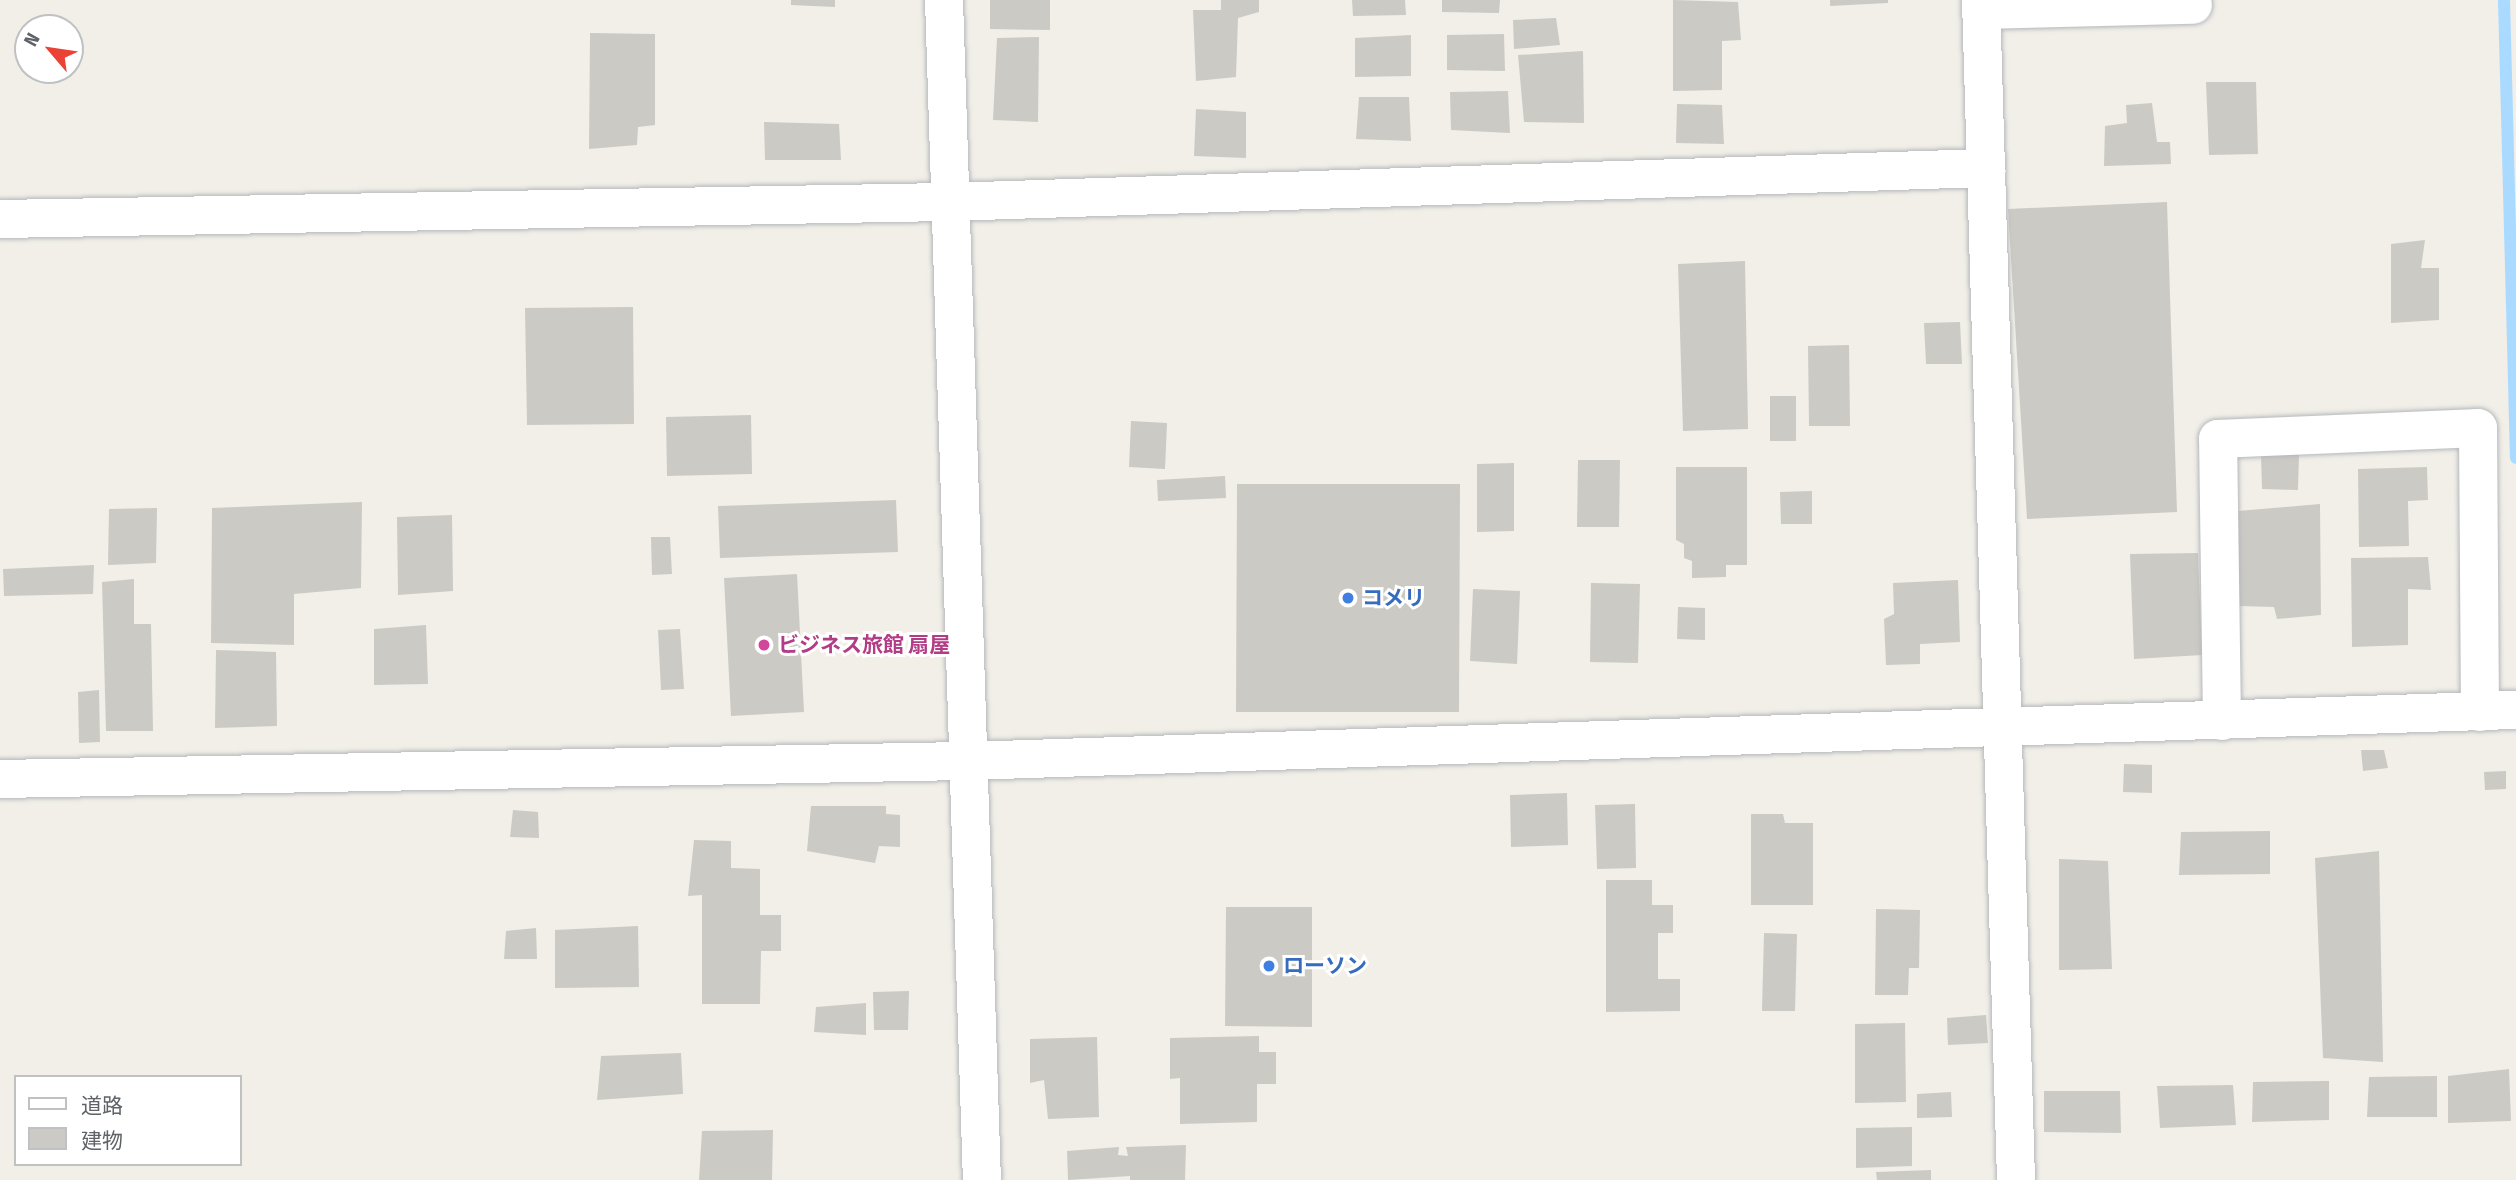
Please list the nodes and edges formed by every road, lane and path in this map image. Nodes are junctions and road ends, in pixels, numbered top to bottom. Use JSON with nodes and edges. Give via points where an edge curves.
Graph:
{"nodes":[{"id":1,"x":944,"y":0,"type":"edge"},
{"id":2,"x":1981,"y":5,"type":"edge"},
{"id":3,"x":2193,"y":5,"type":"dead end"},
{"id":4,"x":1986,"y":168,"type":"junction"},
{"id":5,"x":949,"y":202,"type":"junction"},
{"id":6,"x":0,"y":219,"type":"edge"},
{"id":7,"x":2498,"y":711,"type":"edge"},
{"id":8,"x":2222,"y":720,"type":"junction"},
{"id":9,"x":2007,"y":728,"type":"junction"},
{"id":10,"x":968,"y":761,"type":"junction"},
{"id":11,"x":0,"y":779,"type":"edge"},
{"id":12,"x":982,"y":1180,"type":"edge"},
{"id":13,"x":2016,"y":1180,"type":"edge"}],
"edges":[{"from":1,"to":5,"type":"street"},
{"from":2,"to":3,"type":"street"},
{"from":2,"to":4,"type":"street"},
{"from":4,"to":5,"type":"street"},
{"from":4,"to":9,"type":"street"},
{"from":5,"to":6,"type":"street"},
{"from":5,"to":10,"type":"street"},
{"from":7,"to":8,"type":"street"},
{"from":7,"to":8,"type":"street","via":[[2478,428],[2218,439]]},
{"from":8,"to":9,"type":"street"},
{"from":9,"to":10,"type":"street"},
{"from":9,"to":13,"type":"street"},
{"from":10,"to":11,"type":"street"},
{"from":10,"to":12,"type":"street"}]}
